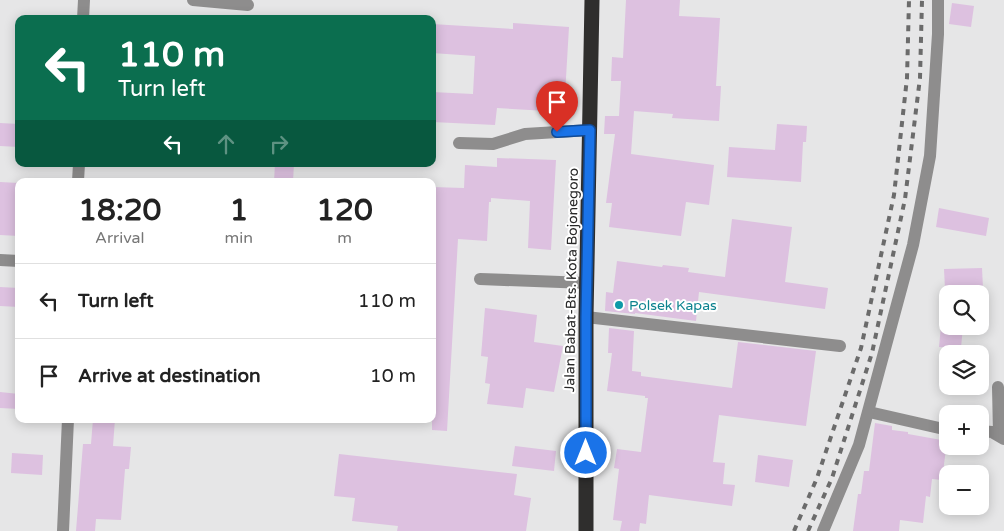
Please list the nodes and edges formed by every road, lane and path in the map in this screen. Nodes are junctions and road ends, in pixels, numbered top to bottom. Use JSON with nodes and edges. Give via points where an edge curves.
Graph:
{"nodes":[{"id":1,"x":84,"y":0,"type":"edge"},
{"id":2,"x":193,"y":0,"type":"edge"},
{"id":3,"x":592,"y":0,"type":"edge"},
{"id":4,"x":938,"y":0,"type":"edge"},
{"id":5,"x":248,"y":5,"type":"dead end"},
{"id":6,"x":83,"y":15,"type":"edge"},
{"id":7,"x":590,"y":130,"type":"junction"},
{"id":8,"x":459,"y":143,"type":"dead end"},
{"id":9,"x":0,"y":260,"type":"edge"},
{"id":10,"x":15,"y":261,"type":"edge"},
{"id":11,"x":480,"y":279,"type":"dead end"},
{"id":12,"x":587,"y":283,"type":"junction"},
{"id":13,"x":586,"y":317,"type":"junction"},
{"id":14,"x":840,"y":346,"type":"dead end"},
{"id":15,"x":998,"y":387,"type":"dead end"},
{"id":16,"x":869,"y":412,"type":"junction"},
{"id":17,"x":68,"y":423,"type":"edge"},
{"id":18,"x":939,"y":428,"type":"edge"},
{"id":19,"x":989,"y":432,"type":"edge"},
{"id":20,"x":1001,"y":437,"type":"edge"},
{"id":21,"x":63,"y":531,"type":"edge"},
{"id":22,"x":586,"y":531,"type":"edge"},
{"id":23,"x":823,"y":531,"type":"edge"}],
"edges":[{"from":1,"to":6,"type":"street"},
{"from":2,"to":5,"type":"street"},
{"from":3,"to":7,"type":"highway","name":"Jalan Babat-Bts. Kota Bojonegoro"},
{"from":4,"to":16,"type":"street","via":[[930,156],[913,245]]},
{"from":7,"to":8,"type":"street","via":[[525,134],[493,144]]},
{"from":7,"to":12,"type":"highway","name":"Jalan Babat-Bts. Kota Bojonegoro"},
{"from":9,"to":10,"type":"street"},
{"from":11,"to":12,"type":"street"},
{"from":12,"to":13,"type":"highway","name":"Jalan Babat-Bts. Kota Bojonegoro"},
{"from":13,"to":14,"type":"street"},
{"from":13,"to":22,"type":"highway","name":"Jalan Babat-Bts. Kota Bojonegoro"},
{"from":15,"to":20,"type":"street"},
{"from":16,"to":18,"type":"street"},
{"from":16,"to":23,"type":"street","via":[[859,445]]},
{"from":17,"to":21,"type":"street"},
{"from":19,"to":20,"type":"street"}]}
